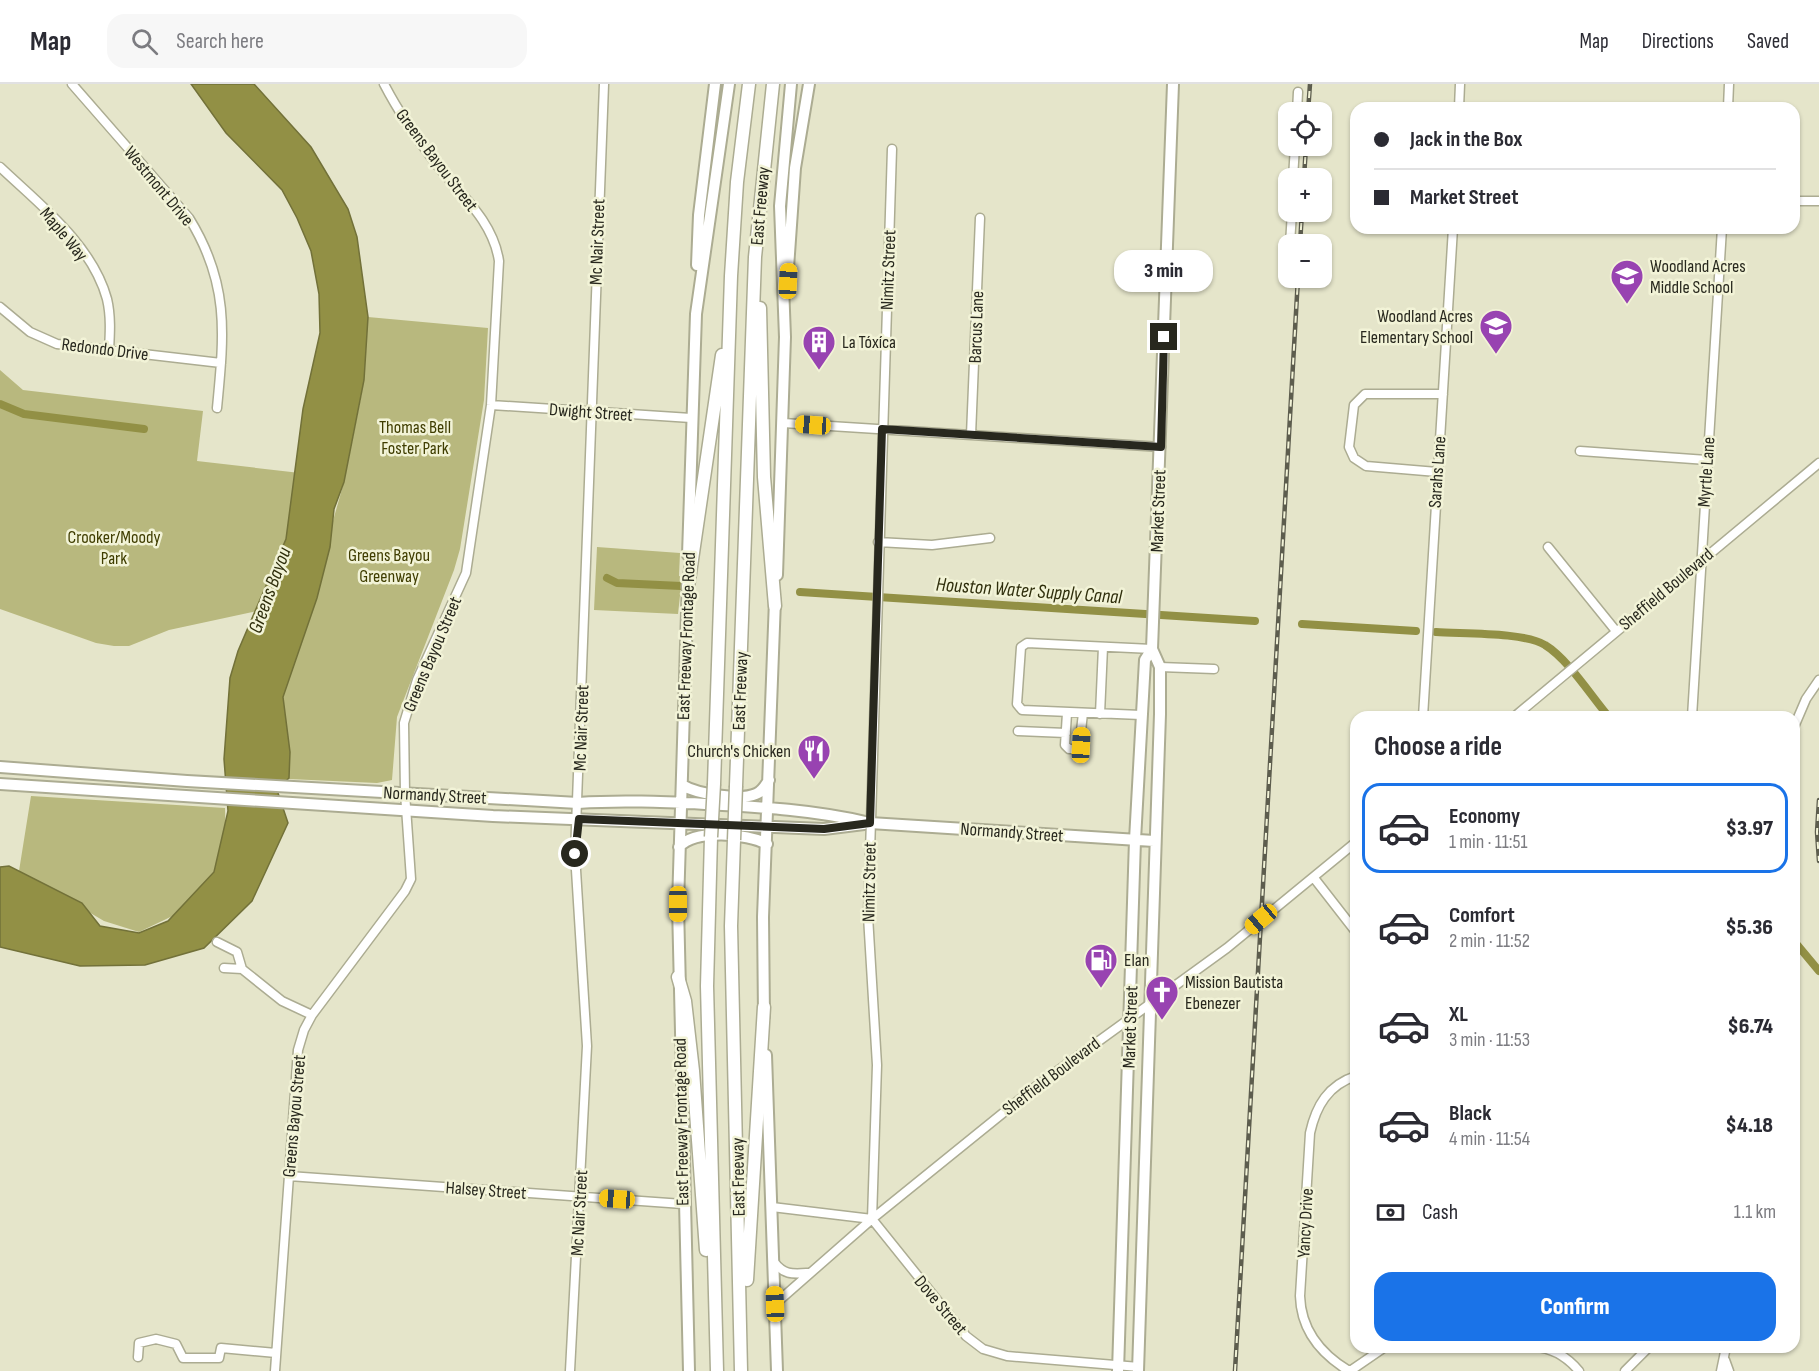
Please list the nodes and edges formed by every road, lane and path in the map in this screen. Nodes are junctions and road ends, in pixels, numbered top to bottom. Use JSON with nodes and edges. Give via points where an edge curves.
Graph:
{"nodes":[{"id":1,"x":72,"y":84,"type":"edge"},
{"id":2,"x":384,"y":84,"type":"edge"},
{"id":3,"x":604,"y":84,"type":"edge"},
{"id":4,"x":715,"y":84,"type":"edge"},
{"id":5,"x":729,"y":84,"type":"edge"},
{"id":6,"x":749,"y":84,"type":"edge"},
{"id":7,"x":773,"y":84,"type":"edge"},
{"id":8,"x":791,"y":84,"type":"edge"},
{"id":9,"x":809,"y":84,"type":"edge"},
{"id":10,"x":1173,"y":84,"type":"edge"},
{"id":11,"x":1460,"y":84,"type":"edge"},
{"id":12,"x":1729,"y":84,"type":"edge"},
{"id":13,"x":1299,"y":92,"type":"dead end"},
{"id":14,"x":1298,"y":102,"type":"edge"},
{"id":15,"x":1459,"y":102,"type":"edge"},
{"id":16,"x":1728,"y":102,"type":"edge"},
{"id":17,"x":892,"y":148,"type":"dead end"},
{"id":18,"x":0,"y":168,"type":"edge"},
{"id":19,"x":1800,"y":201,"type":"edge"},
{"id":20,"x":1819,"y":201,"type":"edge"},
{"id":21,"x":980,"y":218,"type":"dead end"},
{"id":22,"x":1453,"y":234,"type":"edge"},
{"id":23,"x":1722,"y":234,"type":"edge"},
{"id":24,"x":755,"y":257,"type":"junction"},
{"id":25,"x":0,"y":307,"type":"edge"},
{"id":26,"x":730,"y":310,"type":"junction"},
{"id":27,"x":696,"y":314,"type":"junction"},
{"id":28,"x":785,"y":337,"type":"junction"},
{"id":29,"x":109,"y":350,"type":"junction"},
{"id":30,"x":221,"y":363,"type":"junction"},
{"id":31,"x":1443,"y":394,"type":"junction"},
{"id":32,"x":491,"y":405,"type":"junction"},
{"id":33,"x":217,"y":408,"type":"dead end"},
{"id":34,"x":592,"y":413,"type":"junction"},
{"id":35,"x":691,"y":418,"type":"junction"},
{"id":36,"x":783,"y":423,"type":"junction"},
{"id":37,"x":882,"y":429,"type":"junction"},
{"id":38,"x":971,"y":435,"type":"junction"},
{"id":39,"x":1161,"y":447,"type":"junction"},
{"id":40,"x":1580,"y":451,"type":"dead end"},
{"id":41,"x":1707,"y":460,"type":"junction"},
{"id":42,"x":1819,"y":463,"type":"edge"},
{"id":43,"x":1437,"y":472,"type":"junction"},
{"id":44,"x":990,"y":538,"type":"dead end"},
{"id":45,"x":878,"y":542,"type":"junction"},
{"id":46,"x":1548,"y":547,"type":"dead end"},
{"id":47,"x":1701,"y":561,"type":"junction"},
{"id":48,"x":688,"y":587,"type":"junction"},
{"id":49,"x":775,"y":606,"type":"junction"},
{"id":50,"x":1616,"y":631,"type":"junction"},
{"id":51,"x":1103,"y":647,"type":"junction"},
{"id":52,"x":1152,"y":649,"type":"junction"},
{"id":53,"x":1160,"y":667,"type":"junction"},
{"id":54,"x":1214,"y":669,"type":"dead end"},
{"id":55,"x":1819,"y":680,"type":"edge"},
{"id":56,"x":1422,"y":711,"type":"edge"},
{"id":57,"x":1522,"y":711,"type":"edge"},
{"id":58,"x":1692,"y":711,"type":"edge"},
{"id":59,"x":1068,"y":713,"type":"junction"},
{"id":60,"x":1083,"y":713,"type":"junction"},
{"id":61,"x":1800,"y":713,"type":"edge"},
{"id":62,"x":1100,"y":714,"type":"junction"},
{"id":63,"x":1141,"y":715,"type":"junction"},
{"id":64,"x":1018,"y":731,"type":"dead end"},
{"id":65,"x":1066,"y":733,"type":"junction"},
{"id":66,"x":0,"y":766,"type":"edge"},
{"id":67,"x":769,"y":780,"type":"junction"},
{"id":68,"x":0,"y":784,"type":"edge"},
{"id":69,"x":682,"y":785,"type":"junction"},
{"id":70,"x":405,"y":793,"type":"junction"},
{"id":71,"x":578,"y":803,"type":"junction"},
{"id":72,"x":682,"y":803,"type":"junction"},
{"id":73,"x":768,"y":807,"type":"junction"},
{"id":74,"x":406,"y":810,"type":"junction"},
{"id":75,"x":579,"y":819,"type":"junction"},
{"id":76,"x":680,"y":822,"type":"junction"},
{"id":77,"x":870,"y":823,"type":"junction"},
{"id":78,"x":767,"y":827,"type":"junction"},
{"id":79,"x":1135,"y":840,"type":"junction"},
{"id":80,"x":1154,"y":841,"type":"junction"},
{"id":81,"x":767,"y":844,"type":"junction"},
{"id":82,"x":679,"y":847,"type":"junction"},
{"id":83,"x":1350,"y":847,"type":"edge"},
{"id":84,"x":1314,"y":878,"type":"junction"},
{"id":85,"x":1350,"y":924,"type":"edge"},
{"id":86,"x":217,"y":942,"type":"dead end"},
{"id":87,"x":224,"y":968,"type":"dead end"},
{"id":88,"x":242,"y":969,"type":"junction"},
{"id":89,"x":678,"y":977,"type":"junction"},
{"id":90,"x":1151,"y":1002,"type":"junction"},
{"id":91,"x":764,"y":1007,"type":"junction"},
{"id":92,"x":312,"y":1015,"type":"junction"},
{"id":93,"x":1131,"y":1016,"type":"junction"},
{"id":94,"x":1350,"y":1079,"type":"edge"},
{"id":95,"x":289,"y":1176,"type":"junction"},
{"id":96,"x":580,"y":1197,"type":"junction"},
{"id":97,"x":683,"y":1204,"type":"junction"},
{"id":98,"x":772,"y":1207,"type":"junction"},
{"id":99,"x":872,"y":1220,"type":"junction"},
{"id":100,"x":774,"y":1262,"type":"junction"},
{"id":101,"x":808,"y":1273,"type":"junction"},
{"id":102,"x":775,"y":1304,"type":"junction"},
{"id":103,"x":276,"y":1353,"type":"junction"},
{"id":104,"x":1376,"y":1353,"type":"edge"},
{"id":105,"x":1557,"y":1353,"type":"edge"},
{"id":106,"x":1643,"y":1353,"type":"edge"},
{"id":107,"x":1726,"y":1353,"type":"edge"},
{"id":108,"x":741,"y":1356,"type":"junction"},
{"id":109,"x":138,"y":1357,"type":"dead end"},
{"id":110,"x":1725,"y":1360,"type":"junction"},
{"id":111,"x":1118,"y":1368,"type":"edge"},
{"id":112,"x":686,"y":1369,"type":"edge"},
{"id":113,"x":1139,"y":1369,"type":"edge"},
{"id":114,"x":275,"y":1371,"type":"edge"},
{"id":115,"x":570,"y":1371,"type":"edge"},
{"id":116,"x":716,"y":1371,"type":"edge"},
{"id":117,"x":741,"y":1371,"type":"edge"},
{"id":118,"x":777,"y":1371,"type":"edge"},
{"id":119,"x":1349,"y":1371,"type":"edge"},
{"id":120,"x":1579,"y":1371,"type":"edge"},
{"id":121,"x":1625,"y":1371,"type":"edge"},
{"id":122,"x":1721,"y":1371,"type":"edge"},
{"id":123,"x":1729,"y":1371,"type":"edge"}],
"edges":[{"from":1,"to":30,"type":"street","name":"Westmont Drive","via":[[189,218],[204,242],[222,302]]},
{"from":2,"to":32,"type":"street","name":"Greens Bayou Street","via":[[415,136],[487,226],[496,243],[499,261]]},
{"from":3,"to":34,"type":"street","name":"Mc Nair Street"},
{"from":4,"to":27,"type":"main road","via":[[699,215]]},
{"from":5,"to":27,"type":"main road","name":"East Freeway Frontage Road"},
{"from":6,"to":26,"type":"highway","name":"East Freeway","via":[[737,182]]},
{"from":7,"to":24,"type":"highway","name":"East Freeway"},
{"from":8,"to":28,"type":"main road","via":[[780,206]]},
{"from":9,"to":28,"type":"main road","via":[[795,168]]},
{"from":10,"to":39,"type":"main road","name":"Market Street"},
{"from":11,"to":15,"type":"street"},
{"from":12,"to":16,"type":"street"},
{"from":13,"to":14,"type":"street"},
{"from":17,"to":37,"type":"street","name":"Nimitz Street"},
{"from":18,"to":29,"type":"street","name":"Maple Way","via":[[74,240],[91,267],[107,298]]},
{"from":19,"to":20,"type":"street"},
{"from":21,"to":38,"type":"street","name":"Barcus Lane"},
{"from":22,"to":31,"type":"street","name":"Sarahs Lane"},
{"from":23,"to":41,"type":"street","name":"Myrtle Lane"},
{"from":24,"to":49,"type":"highway","via":[[763,346],[764,477]]},
{"from":24,"to":108,"type":"highway","name":"East Freeway","bridge":true,"via":[[731,926]]},
{"from":25,"to":29,"type":"street","name":"Redondo Drive","via":[[30,332],[57,344]]},
{"from":26,"to":48,"type":"highway"},
{"from":26,"to":116,"type":"highway","name":"East Freeway","bridge":true,"via":[[707,986]]},
{"from":27,"to":35,"type":"main road","name":"East Freeway Frontage Road"},
{"from":28,"to":36,"type":"main road"},
{"from":29,"to":30,"type":"street","name":"Redondo Drive"},
{"from":30,"to":33,"type":"street","name":"Westmont Drive"},
{"from":31,"to":43,"type":"street","name":"Sarahs Lane"},
{"from":31,"to":43,"type":"street","via":[[1365,394],[1354,405],[1349,447],[1354,458],[1366,466]]},
{"from":32,"to":34,"type":"street","name":"Dwight Street"},
{"from":32,"to":70,"type":"street","name":"Greens Bayou Street","via":[[466,573],[417,680],[404,723]]},
{"from":34,"to":35,"type":"street","name":"Dwight Street"},
{"from":34,"to":71,"type":"street","name":"Mc Nair Street"},
{"from":35,"to":48,"type":"main road","name":"East Freeway Frontage Road"},
{"from":36,"to":37,"type":"street"},
{"from":36,"to":49,"type":"main road"},
{"from":37,"to":38,"type":"street"},
{"from":37,"to":45,"type":"street","name":"Nimitz Street"},
{"from":38,"to":39,"type":"street"},
{"from":39,"to":52,"type":"main road","name":"Market Street"},
{"from":40,"to":41,"type":"street"},
{"from":41,"to":47,"type":"street","name":"Myrtle Lane"},
{"from":42,"to":47,"type":"street","name":"Sheffield Boulevard"},
{"from":43,"to":56,"type":"street","name":"Sarahs Lane"},
{"from":44,"to":45,"type":"street","via":[[932,545]]},
{"from":45,"to":77,"type":"street","name":"Nimitz Street"},
{"from":46,"to":50,"type":"street"},
{"from":47,"to":50,"type":"street","name":"Sheffield Boulevard"},
{"from":47,"to":58,"type":"street","name":"Myrtle Lane"},
{"from":48,"to":69,"type":"main road","name":"East Freeway Frontage Road"},
{"from":49,"to":67,"type":"main road"},
{"from":50,"to":57,"type":"street","name":"Sheffield Boulevard"},
{"from":51,"to":52,"type":"street"},
{"from":51,"to":59,"type":"street","via":[[1022,644],[1018,708]]},
{"from":51,"to":62,"type":"street"},
{"from":52,"to":53,"type":"main road","name":"Market Street"},
{"from":52,"to":63,"type":"main road","name":"Market Street","via":[[1145,660]]},
{"from":53,"to":54,"type":"street"},
{"from":53,"to":80,"type":"main road","name":"Market Street"},
{"from":55,"to":61,"type":"street"},
{"from":59,"to":60,"type":"street"},
{"from":59,"to":65,"type":"street"},
{"from":60,"to":62,"type":"street"},
{"from":60,"to":65,"type":"street","via":[[1080,747],[1067,747]]},
{"from":62,"to":63,"type":"street"},
{"from":63,"to":79,"type":"main road","name":"Market Street"},
{"from":64,"to":65,"type":"street"},
{"from":66,"to":70,"type":"main road","name":"Normandy Street"},
{"from":67,"to":69,"type":"main road","via":[[763,790],[750,796],[703,794]]},
{"from":67,"to":73,"type":"main road"},
{"from":68,"to":74,"type":"main road","name":"Normandy Street"},
{"from":69,"to":72,"type":"main road","name":"East Freeway Frontage Road"},
{"from":70,"to":71,"type":"main road","name":"Normandy Street"},
{"from":70,"to":74,"type":"street","name":"Greens Bayou Street"},
{"from":71,"to":72,"type":"main road","name":"Normandy Street"},
{"from":71,"to":75,"type":"street","name":"Mc Nair Street"},
{"from":72,"to":73,"type":"main road","name":"Normandy Street"},
{"from":72,"to":76,"type":"main road","name":"East Freeway Frontage Road"},
{"from":73,"to":77,"type":"main road","name":"Normandy Street","via":[[835,814]]},
{"from":73,"to":78,"type":"main road"},
{"from":74,"to":75,"type":"main road","name":"Normandy Street"},
{"from":74,"to":92,"type":"street","name":"Greens Bayou Street","via":[[411,879]]},
{"from":75,"to":76,"type":"main road","name":"Normandy Street"},
{"from":75,"to":96,"type":"street","name":"Mc Nair Street","via":[[575,883],[587,1047]]},
{"from":76,"to":78,"type":"main road","name":"Normandy Street"},
{"from":76,"to":82,"type":"main road","name":"East Freeway Frontage Road"},
{"from":77,"to":78,"type":"main road","name":"Normandy Street","via":[[824,829]]},
{"from":77,"to":79,"type":"main road","name":"Normandy Street"},
{"from":77,"to":99,"type":"street","name":"Nimitz Street","via":[[869,938],[877,1065]]},
{"from":78,"to":81,"type":"main road"},
{"from":79,"to":80,"type":"main road","name":"Normandy Street"},
{"from":79,"to":93,"type":"main road","name":"Market Street"},
{"from":80,"to":90,"type":"main road","name":"Market Street"},
{"from":81,"to":82,"type":"main road","via":[[749,836],[699,835]]},
{"from":81,"to":91,"type":"main road"},
{"from":82,"to":89,"type":"main road","name":"East Freeway Frontage Road"},
{"from":83,"to":84,"type":"street","name":"Sheffield Boulevard"},
{"from":84,"to":85,"type":"street"},
{"from":84,"to":90,"type":"street","name":"Sheffield Boulevard","via":[[1227,948]]},
{"from":86,"to":88,"type":"street","via":[[237,952]]},
{"from":87,"to":88,"type":"street"},
{"from":88,"to":92,"type":"street","via":[[282,1001]]},
{"from":89,"to":97,"type":"main road","name":"East Freeway Frontage Road"},
{"from":89,"to":116,"type":"highway","via":[[685,1001],[693,1071]]},
{"from":90,"to":93,"type":"street","name":"Sheffield Boulevard"},
{"from":90,"to":113,"type":"main road","name":"Market Street"},
{"from":91,"to":98,"type":"main road"},
{"from":91,"to":108,"type":"highway"},
{"from":92,"to":95,"type":"street","name":"Greens Bayou Street","via":[[298,1050]]},
{"from":93,"to":99,"type":"street","name":"Sheffield Boulevard","via":[[1034,1088]]},
{"from":93,"to":111,"type":"main road","name":"Market Street"},
{"from":94,"to":119,"type":"street","name":"Yancy Drive","via":[[1331,1090],[1315,1112],[1310,1133],[1300,1296],[1303,1317],[1312,1336],[1324,1354]]},
{"from":95,"to":96,"type":"street","name":"Halsey Street"},
{"from":95,"to":103,"type":"street","name":"Greens Bayou Street"},
{"from":96,"to":97,"type":"street","name":"Halsey Street"},
{"from":96,"to":115,"type":"street","name":"Mc Nair Street"},
{"from":97,"to":112,"type":"main road","name":"East Freeway Frontage Road"},
{"from":98,"to":99,"type":"street"},
{"from":98,"to":100,"type":"main road"},
{"from":99,"to":101,"type":"street","name":"Sheffield Boulevard"},
{"from":99,"to":111,"type":"street","name":"Dove Street","via":[[966,1336],[983,1349],[1007,1356]]},
{"from":100,"to":101,"type":"street","via":[[789,1275]]},
{"from":100,"to":102,"type":"main road"},
{"from":101,"to":102,"type":"street","name":"Sheffield Boulevard"},
{"from":102,"to":118,"type":"main road"},
{"from":103,"to":109,"type":"street","via":[[221,1348],[219,1358],[183,1358],[176,1344],[156,1339],[139,1343]]},
{"from":103,"to":114,"type":"street","name":"Greens Bayou Street"},
{"from":104,"to":119,"type":"street"},
{"from":105,"to":120,"type":"street"},
{"from":106,"to":121,"type":"street"},
{"from":107,"to":110,"type":"street"},
{"from":108,"to":117,"type":"highway","name":"East Freeway"},
{"from":110,"to":122,"type":"street"},
{"from":110,"to":123,"type":"street"},
{"from":111,"to":113,"type":"street","name":"Dove Street"}]}
